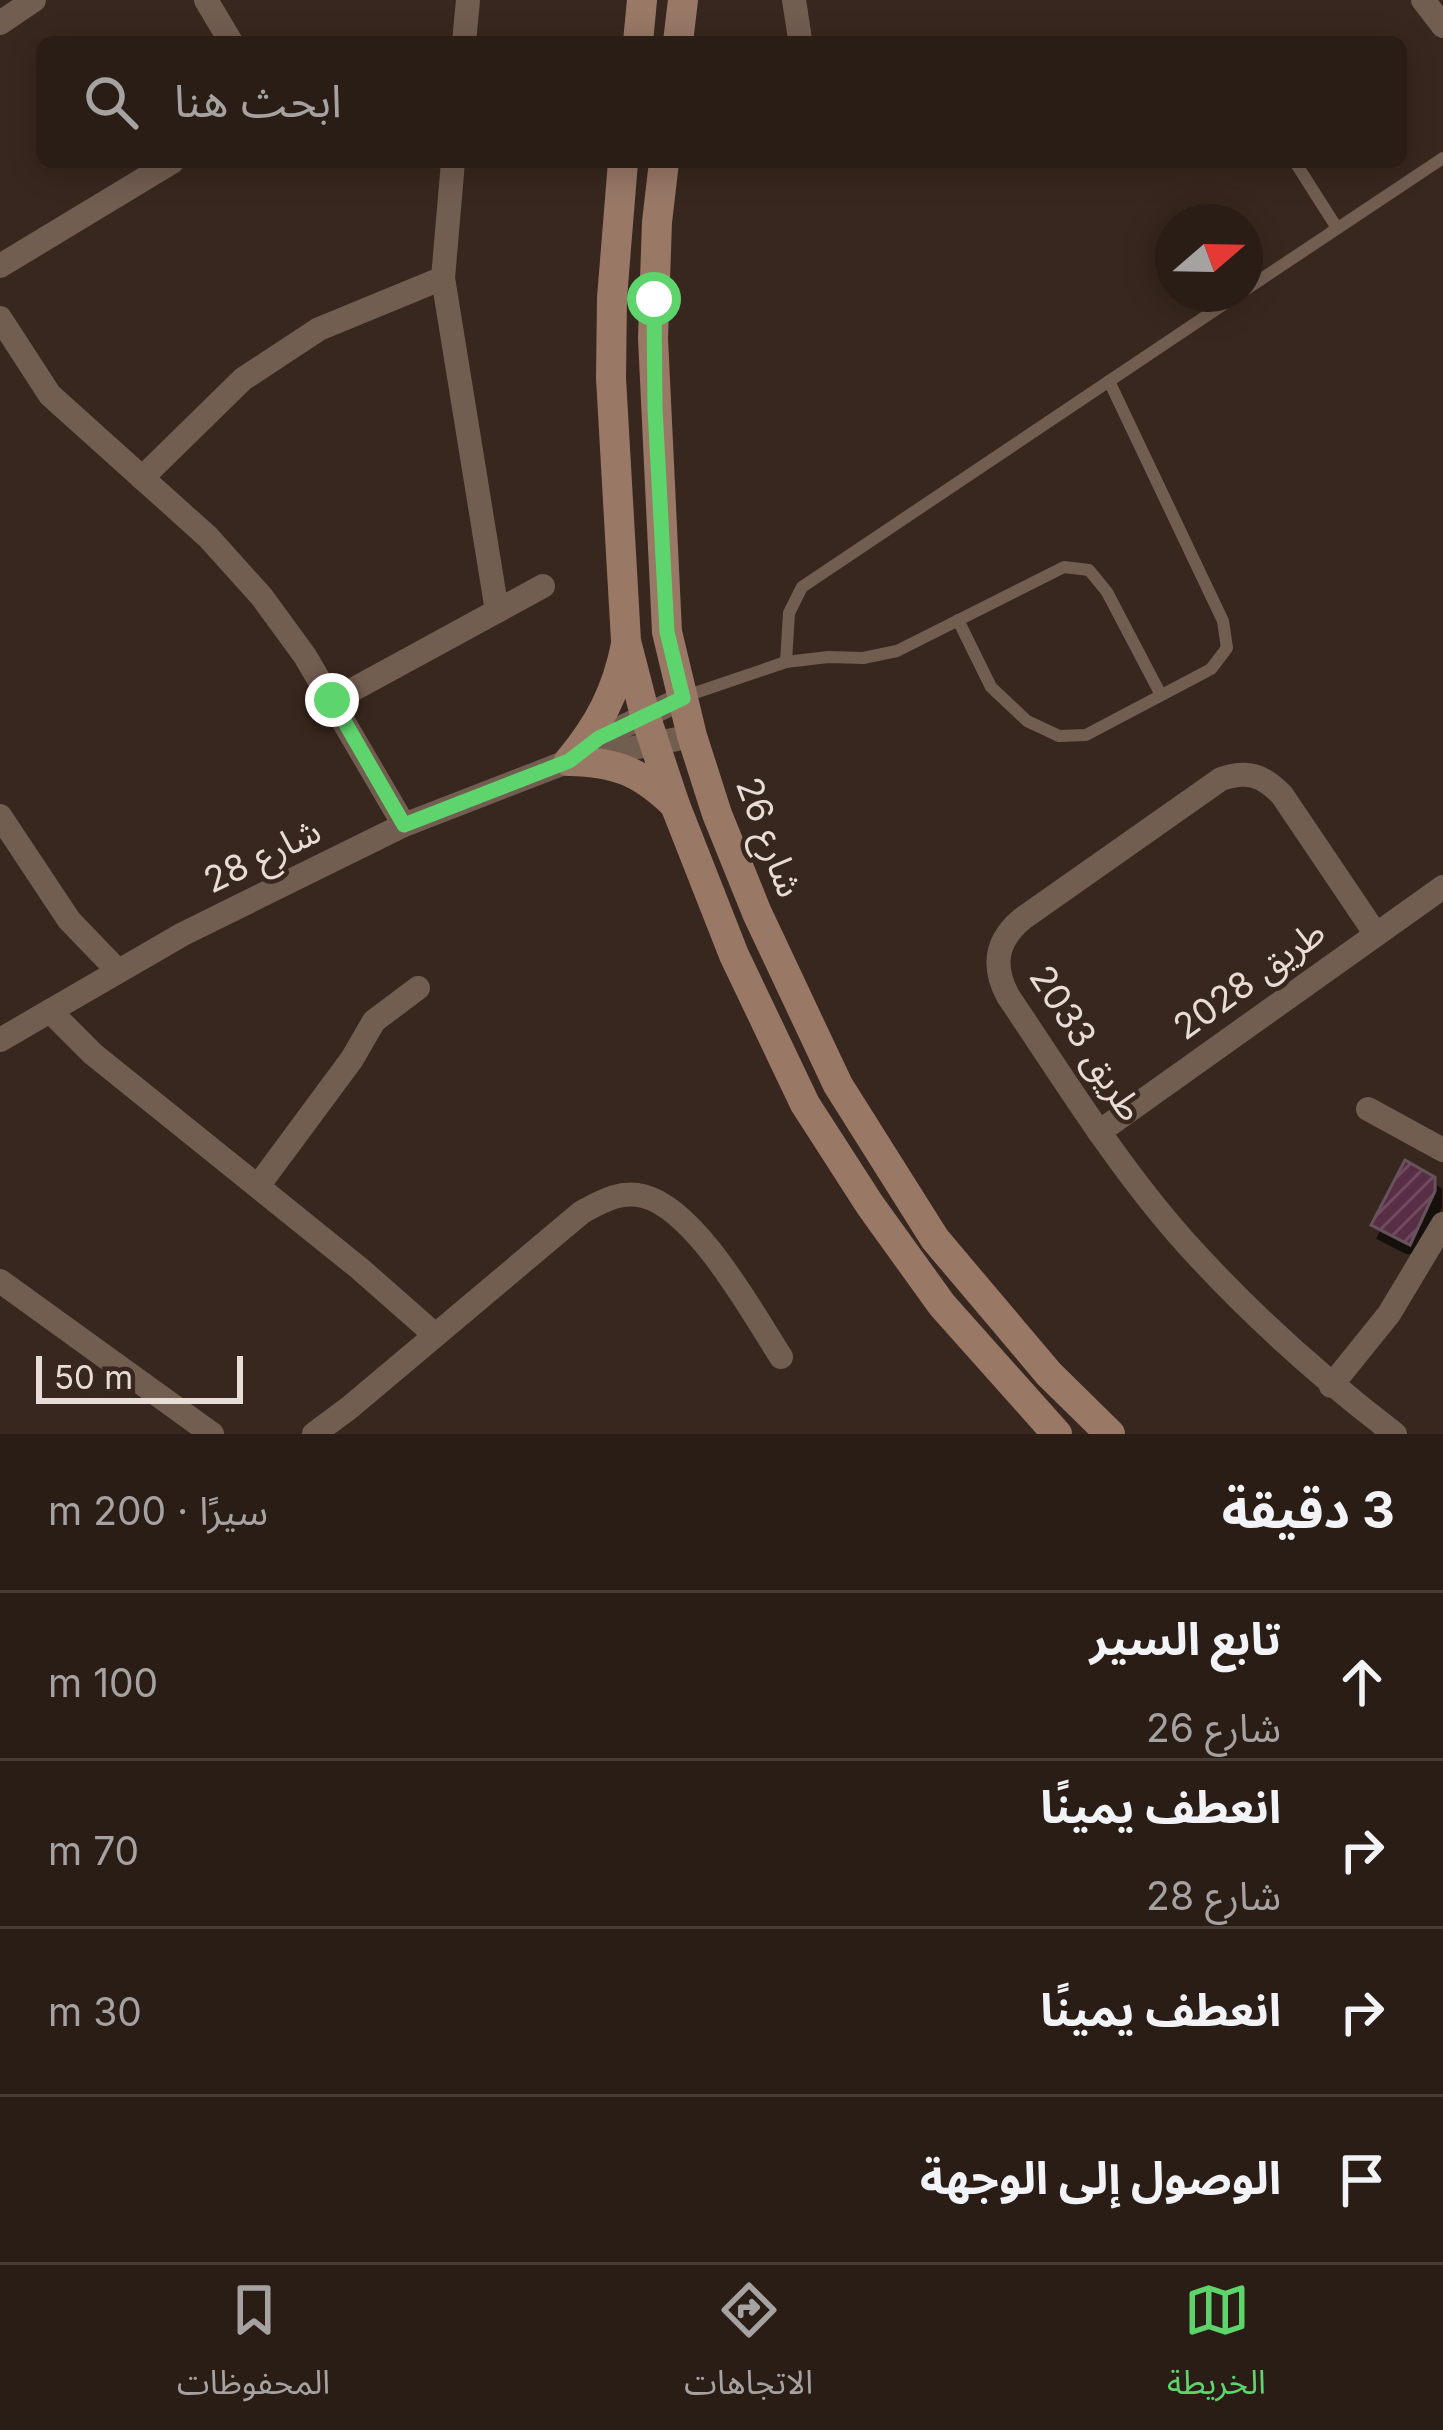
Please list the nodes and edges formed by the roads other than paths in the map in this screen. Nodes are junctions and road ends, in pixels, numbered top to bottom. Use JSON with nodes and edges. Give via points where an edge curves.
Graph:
{"nodes":[{"id":1,"x":34,"y":0,"type":"edge"},
{"id":2,"x":206,"y":0,"type":"edge"},
{"id":3,"x":468,"y":0,"type":"edge"},
{"id":4,"x":642,"y":0,"type":"edge"},
{"id":5,"x":683,"y":0,"type":"edge"},
{"id":6,"x":794,"y":0,"type":"edge"},
{"id":7,"x":1424,"y":0,"type":"edge"},
{"id":8,"x":0,"y":23,"type":"edge"},
{"id":9,"x":1443,"y":26,"type":"edge"},
{"id":10,"x":227,"y":36,"type":"edge"},
{"id":11,"x":465,"y":36,"type":"edge"},
{"id":12,"x":639,"y":36,"type":"edge"},
{"id":13,"x":680,"y":36,"type":"edge"},
{"id":14,"x":800,"y":36,"type":"edge"},
{"id":15,"x":1443,"y":158,"type":"edge"},
{"id":16,"x":162,"y":168,"type":"edge"},
{"id":17,"x":453,"y":168,"type":"edge"},
{"id":18,"x":623,"y":168,"type":"edge"},
{"id":19,"x":663,"y":168,"type":"edge"},
{"id":20,"x":1299,"y":168,"type":"edge"},
{"id":21,"x":1337,"y":228,"type":"junction"},
{"id":22,"x":0,"y":266,"type":"edge"},
{"id":23,"x":443,"y":278,"type":"junction"},
{"id":24,"x":1263,"y":278,"type":"edge"},
{"id":25,"x":1212,"y":312,"type":"edge"},
{"id":26,"x":0,"y":318,"type":"edge"},
{"id":27,"x":1109,"y":381,"type":"junction"},
{"id":28,"x":142,"y":478,"type":"junction"},
{"id":29,"x":543,"y":586,"type":"dead end"},
{"id":30,"x":497,"y":611,"type":"junction"},
{"id":31,"x":958,"y":620,"type":"junction"},
{"id":32,"x":626,"y":641,"type":"junction"},
{"id":33,"x":786,"y":662,"type":"junction"},
{"id":34,"x":1161,"y":695,"type":"junction"},
{"id":35,"x":683,"y":698,"type":"junction"},
{"id":36,"x":332,"y":700,"type":"junction"},
{"id":37,"x":650,"y":730,"type":"junction"},
{"id":38,"x":692,"y":736,"type":"junction"},
{"id":39,"x":569,"y":761,"type":"junction"},
{"id":40,"x":675,"y":806,"type":"junction"},
{"id":41,"x":0,"y":816,"type":"edge"},
{"id":42,"x":404,"y":825,"type":"junction"},
{"id":43,"x":1443,"y":887,"type":"edge"},
{"id":44,"x":1375,"y":933,"type":"junction"},
{"id":45,"x":118,"y":971,"type":"junction"},
{"id":46,"x":418,"y":988,"type":"dead end"},
{"id":47,"x":50,"y":1011,"type":"junction"},
{"id":48,"x":0,"y":1040,"type":"edge"},
{"id":49,"x":1368,"y":1109,"type":"dead end"},
{"id":50,"x":1099,"y":1132,"type":"junction"},
{"id":51,"x":1443,"y":1150,"type":"edge"},
{"id":52,"x":257,"y":1186,"type":"junction"},
{"id":53,"x":1443,"y":1224,"type":"edge"},
{"id":54,"x":0,"y":1281,"type":"edge"},
{"id":55,"x":434,"y":1334,"type":"junction"},
{"id":56,"x":781,"y":1357,"type":"dead end"},
{"id":57,"x":1331,"y":1385,"type":"junction"},
{"id":58,"x":320,"y":1428,"type":"edge"},
{"id":59,"x":212,"y":1434,"type":"edge"},
{"id":60,"x":1057,"y":1434,"type":"edge"},
{"id":61,"x":1110,"y":1434,"type":"edge"},
{"id":62,"x":1395,"y":1434,"type":"edge"}],
"edges":[{"from":1,"to":8,"type":"street"},
{"from":2,"to":10,"type":"street"},
{"from":3,"to":11,"type":"street"},
{"from":4,"to":12,"type":"main road"},
{"from":5,"to":13,"type":"main road"},
{"from":6,"to":14,"type":"street"},
{"from":7,"to":9,"type":"street"},
{"from":15,"to":21,"type":"lane"},
{"from":16,"to":22,"type":"street"},
{"from":17,"to":23,"type":"street"},
{"from":18,"to":32,"type":"main road","via":[[611,378]]},
{"from":19,"to":35,"type":"main road","name":"شارع 26","via":[[652,338],[667,632]]},
{"from":20,"to":21,"type":"lane"},
{"from":21,"to":24,"type":"lane"},
{"from":23,"to":28,"type":"street","via":[[319,329],[243,379]]},
{"from":23,"to":30,"type":"street"},
{"from":25,"to":27,"type":"lane"},
{"from":26,"to":28,"type":"street","via":[[50,395]]},
{"from":27,"to":33,"type":"lane","via":[[802,586],[789,613]]},
{"from":27,"to":34,"type":"lane","via":[[1223,621],[1227,648],[1211,669]]},
{"from":28,"to":36,"type":"street","via":[[262,597]]},
{"from":29,"to":30,"type":"street"},
{"from":30,"to":36,"type":"street"},
{"from":31,"to":33,"type":"lane","via":[[897,651]]},
{"from":31,"to":34,"type":"lane","via":[[991,687],[1027,721],[1060,736],[1086,735]]},
{"from":31,"to":34,"type":"lane","via":[[1064,567],[1089,570]]},
{"from":32,"to":37,"type":"main road"},
{"from":32,"to":39,"type":"main road","via":[[608,706]]},
{"from":33,"to":35,"type":"lane"},
{"from":35,"to":37,"type":"street","name":"شارع 28"},
{"from":35,"to":38,"type":"main road","name":"شارع 26"},
{"from":36,"to":42,"type":"street"},
{"from":37,"to":38,"type":"street","name":"شارع 28"},
{"from":37,"to":39,"type":"street","name":"شارع 28","via":[[599,738]]},
{"from":37,"to":40,"type":"main road"},
{"from":38,"to":61,"type":"main road","name":"شارع 26","via":[[757,914],[838,1085],[935,1239]]},
{"from":39,"to":40,"type":"main road","via":[[627,770]]},
{"from":39,"to":42,"type":"street","name":"شارع 28"},
{"from":40,"to":60,"type":"main road","via":[[805,1105],[942,1304]]},
{"from":41,"to":45,"type":"street","via":[[69,920]]},
{"from":42,"to":45,"type":"street","name":"شارع 28"},
{"from":43,"to":44,"type":"street","name":"طريق 2028"},
{"from":44,"to":50,"type":"street","name":"طريق 2028"},
{"from":44,"to":50,"type":"street","name":"طريق 2033","via":[[1282,795],[1254,774],[1237,773],[1022,919],[1000,945],[1000,980]]},
{"from":45,"to":47,"type":"street","name":"شارع 28"},
{"from":46,"to":52,"type":"street","via":[[374,1021]]},
{"from":47,"to":48,"type":"street","name":"شارع 28"},
{"from":47,"to":52,"type":"street"},
{"from":49,"to":51,"type":"street"},
{"from":50,"to":57,"type":"street","name":"طريق 2033","via":[[1183,1238]]},
{"from":52,"to":55,"type":"street"},
{"from":53,"to":57,"type":"street","via":[[1390,1314]]},
{"from":54,"to":59,"type":"street"},
{"from":55,"to":56,"type":"street","via":[[582,1212],[611,1196],[639,1195],[684,1220]]},
{"from":55,"to":58,"type":"street"},
{"from":57,"to":62,"type":"street","name":"طريق 2033"}]}
